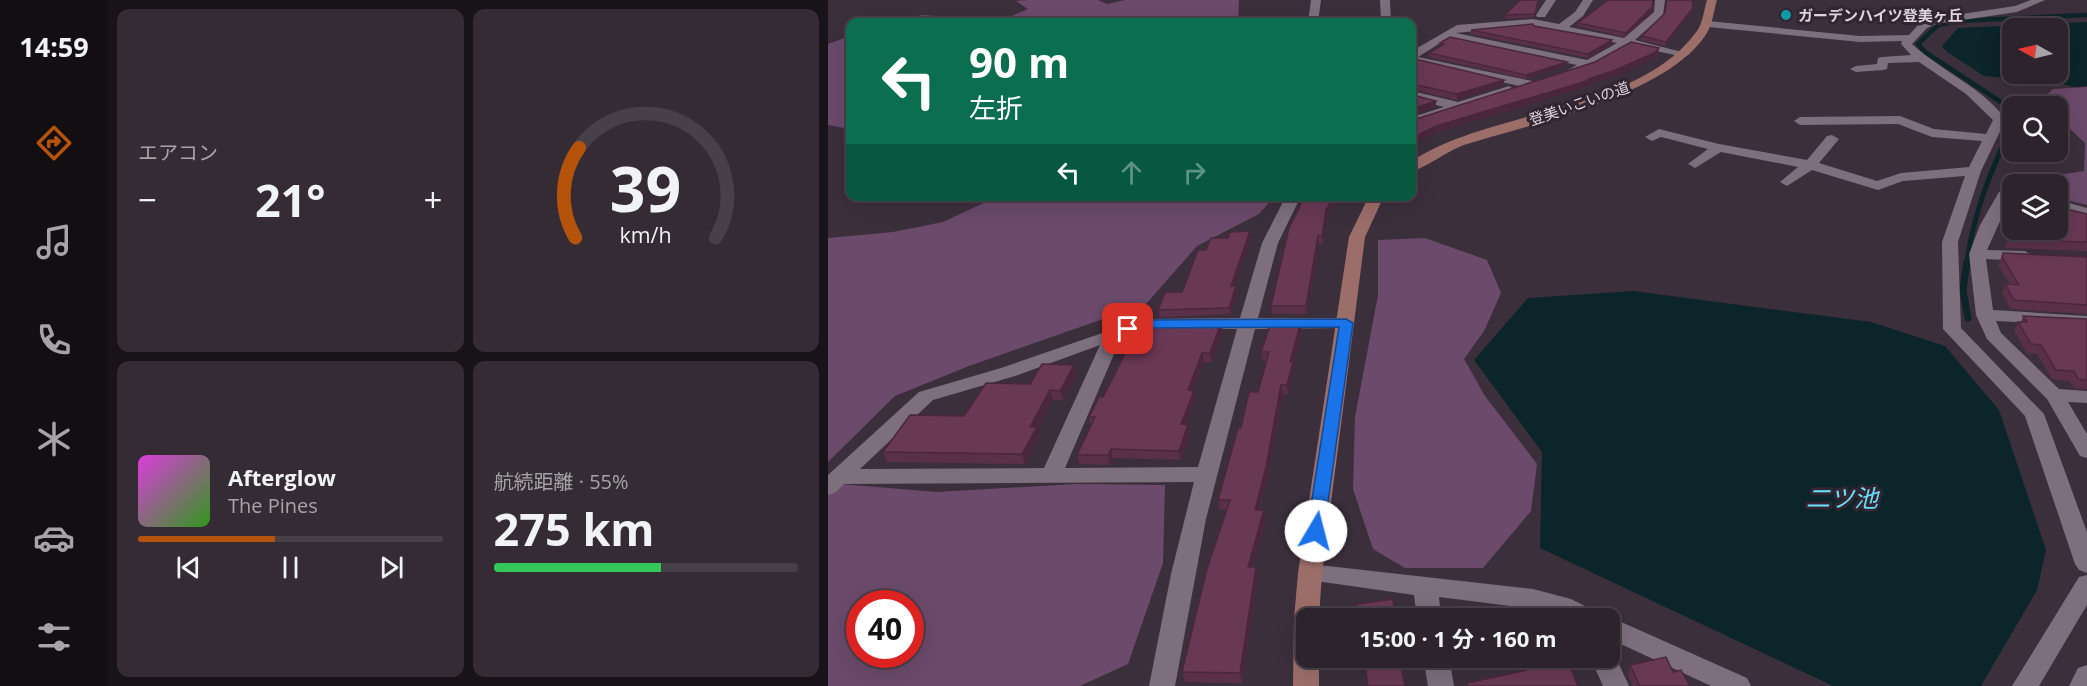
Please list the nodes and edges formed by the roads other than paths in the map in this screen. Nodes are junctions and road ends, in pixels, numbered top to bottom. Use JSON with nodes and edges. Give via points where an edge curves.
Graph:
{"nodes":[{"id":1,"x":1316,"y":0,"type":"edge"},
{"id":2,"x":1385,"y":0,"type":"edge"},
{"id":3,"x":1551,"y":0,"type":"edge"},
{"id":4,"x":1588,"y":0,"type":"edge"},
{"id":5,"x":1660,"y":0,"type":"edge"},
{"id":6,"x":1712,"y":0,"type":"edge"},
{"id":7,"x":2031,"y":1,"type":"edge"},
{"id":8,"x":1541,"y":15,"type":"dead end"},
{"id":9,"x":1314,"y":18,"type":"edge"},
{"id":10,"x":1386,"y":18,"type":"edge"},
{"id":11,"x":1708,"y":24,"type":"junction"},
{"id":12,"x":1870,"y":25,"type":"dead end"},
{"id":13,"x":1562,"y":28,"type":"junction"},
{"id":14,"x":1446,"y":34,"type":"junction"},
{"id":15,"x":1913,"y":38,"type":"junction"},
{"id":16,"x":1889,"y":40,"type":"junction"},
{"id":17,"x":1629,"y":42,"type":"junction"},
{"id":18,"x":1416,"y":54,"type":"edge"},
{"id":19,"x":1684,"y":54,"type":"junction"},
{"id":20,"x":1416,"y":58,"type":"edge"},
{"id":21,"x":1921,"y":58,"type":"junction"},
{"id":22,"x":1590,"y":64,"type":"junction"},
{"id":23,"x":1856,"y":69,"type":"dead end"},
{"id":24,"x":1561,"y":75,"type":"edge"},
{"id":25,"x":1416,"y":96,"type":"edge"},
{"id":26,"x":1456,"y":106,"type":"junction"},
{"id":27,"x":1416,"y":120,"type":"edge"},
{"id":28,"x":1800,"y":121,"type":"dead end"},
{"id":29,"x":1932,"y":133,"type":"junction"},
{"id":30,"x":1652,"y":137,"type":"dead end"},
{"id":31,"x":1990,"y":138,"type":"junction"},
{"id":32,"x":1832,"y":139,"type":"dead end"},
{"id":33,"x":1719,"y":148,"type":"junction"},
{"id":34,"x":1927,"y":150,"type":"dead end"},
{"id":35,"x":1695,"y":164,"type":"dead end"},
{"id":36,"x":1416,"y":165,"type":"edge"},
{"id":37,"x":1810,"y":165,"type":"junction"},
{"id":38,"x":1974,"y":171,"type":"junction"},
{"id":39,"x":1787,"y":182,"type":"dead end"},
{"id":40,"x":2002,"y":199,"type":"edge"},
{"id":41,"x":1291,"y":201,"type":"edge"},
{"id":42,"x":1374,"y":201,"type":"edge"},
{"id":43,"x":2068,"y":207,"type":"edge"},
{"id":44,"x":2087,"y":213,"type":"edge"},
{"id":45,"x":1977,"y":254,"type":"junction"},
{"id":46,"x":2043,"y":257,"type":"edge"},
{"id":47,"x":1985,"y":315,"type":"junction"},
{"id":48,"x":2087,"y":321,"type":"edge"},
{"id":49,"x":1249,"y":322,"type":"junction"},
{"id":50,"x":1346,"y":323,"type":"junction"},
{"id":51,"x":1114,"y":334,"type":"junction"},
{"id":52,"x":2054,"y":395,"type":"junction"},
{"id":53,"x":2087,"y":397,"type":"edge"},
{"id":54,"x":2087,"y":451,"type":"edge"},
{"id":55,"x":1052,"y":474,"type":"junction"},
{"id":56,"x":1208,"y":474,"type":"junction"},
{"id":57,"x":834,"y":482,"type":"edge"},
{"id":58,"x":2087,"y":564,"type":"edge"},
{"id":59,"x":1310,"y":573,"type":"junction"},
{"id":60,"x":2087,"y":584,"type":"edge"},
{"id":61,"x":1425,"y":585,"type":"junction"},
{"id":62,"x":1307,"y":608,"type":"edge"},
{"id":63,"x":1428,"y":608,"type":"edge"},
{"id":64,"x":1566,"y":608,"type":"edge"},
{"id":65,"x":1620,"y":633,"type":"edge"},
{"id":66,"x":1306,"y":668,"type":"edge"},
{"id":67,"x":1438,"y":668,"type":"edge"},
{"id":68,"x":1609,"y":668,"type":"edge"},
{"id":69,"x":2087,"y":676,"type":"edge"},
{"id":70,"x":1162,"y":686,"type":"edge"},
{"id":71,"x":1306,"y":686,"type":"edge"},
{"id":72,"x":1441,"y":686,"type":"edge"},
{"id":73,"x":1616,"y":686,"type":"edge"},
{"id":74,"x":1738,"y":686,"type":"edge"},
{"id":75,"x":2025,"y":686,"type":"edge"},
{"id":76,"x":2082,"y":686,"type":"edge"}],
"edges":[{"from":1,"to":9,"type":"street"},
{"from":2,"to":10,"type":"street"},
{"from":3,"to":8,"type":"street"},
{"from":4,"to":13,"type":"street"},
{"from":5,"to":17,"type":"street","via":[[1659,13]]},
{"from":6,"to":11,"type":"street","name":"登美いこいの道"},
{"from":7,"to":15,"type":"street","via":[[1984,15],[1934,21],[1923,26]]},
{"from":11,"to":16,"type":"street"},
{"from":11,"to":19,"type":"street","name":"登美いこいの道"},
{"from":12,"to":16,"type":"street"},
{"from":13,"to":14,"type":"street","via":[[1533,22],[1457,28]]},
{"from":13,"to":17,"type":"street"},
{"from":14,"to":18,"type":"street"},
{"from":14,"to":22,"type":"street"},
{"from":15,"to":16,"type":"street"},
{"from":15,"to":21,"type":"street","via":[[1906,44]]},
{"from":17,"to":19,"type":"street"},
{"from":17,"to":22,"type":"street"},
{"from":19,"to":36,"type":"street","name":"登美いこいの道","via":[[1628,87],[1451,146]]},
{"from":20,"to":26,"type":"street","via":[[1534,83]]},
{"from":21,"to":23,"type":"street","via":[[1882,60],[1883,67]]},
{"from":21,"to":31,"type":"street","via":[[1970,91],[2000,119]]},
{"from":22,"to":24,"type":"street"},
{"from":25,"to":26,"type":"street"},
{"from":26,"to":27,"type":"street"},
{"from":28,"to":29,"type":"street","via":[[1900,120]]},
{"from":29,"to":31,"type":"street"},
{"from":29,"to":34,"type":"street"},
{"from":30,"to":33,"type":"street","via":[[1659,133]]},
{"from":31,"to":38,"type":"street"},
{"from":32,"to":37,"type":"street"},
{"from":33,"to":35,"type":"street"},
{"from":33,"to":37,"type":"street"},
{"from":37,"to":38,"type":"street","via":[[1878,186],[1901,177]]},
{"from":37,"to":39,"type":"street"},
{"from":38,"to":58,"type":"street","via":[[1950,242],[1952,329],[2034,414]]},
{"from":40,"to":45,"type":"street"},
{"from":41,"to":49,"type":"street","via":[[1270,243]]},
{"from":42,"to":50,"type":"street","via":[[1357,237]]},
{"from":43,"to":44,"type":"street"},
{"from":45,"to":46,"type":"street"},
{"from":45,"to":47,"type":"street"},
{"from":47,"to":48,"type":"street"},
{"from":47,"to":52,"type":"street","via":[[1993,335]]},
{"from":49,"to":50,"type":"street"},
{"from":49,"to":51,"type":"street","via":[[1143,324]]},
{"from":49,"to":56,"type":"street"},
{"from":50,"to":59,"type":"street"},
{"from":51,"to":55,"type":"street"},
{"from":51,"to":57,"type":"street","via":[[926,396]]},
{"from":52,"to":53,"type":"street"},
{"from":52,"to":54,"type":"street"},
{"from":55,"to":56,"type":"street"},
{"from":55,"to":57,"type":"street"},
{"from":56,"to":70,"type":"street","via":[[1174,605]]},
{"from":59,"to":61,"type":"street"},
{"from":59,"to":62,"type":"street"},
{"from":60,"to":75,"type":"street"},
{"from":61,"to":63,"type":"street"},
{"from":61,"to":64,"type":"street","via":[[1533,599]]},
{"from":65,"to":74,"type":"street"},
{"from":66,"to":71,"type":"street"},
{"from":67,"to":72,"type":"street"},
{"from":68,"to":73,"type":"street"},
{"from":69,"to":76,"type":"street"}]}
